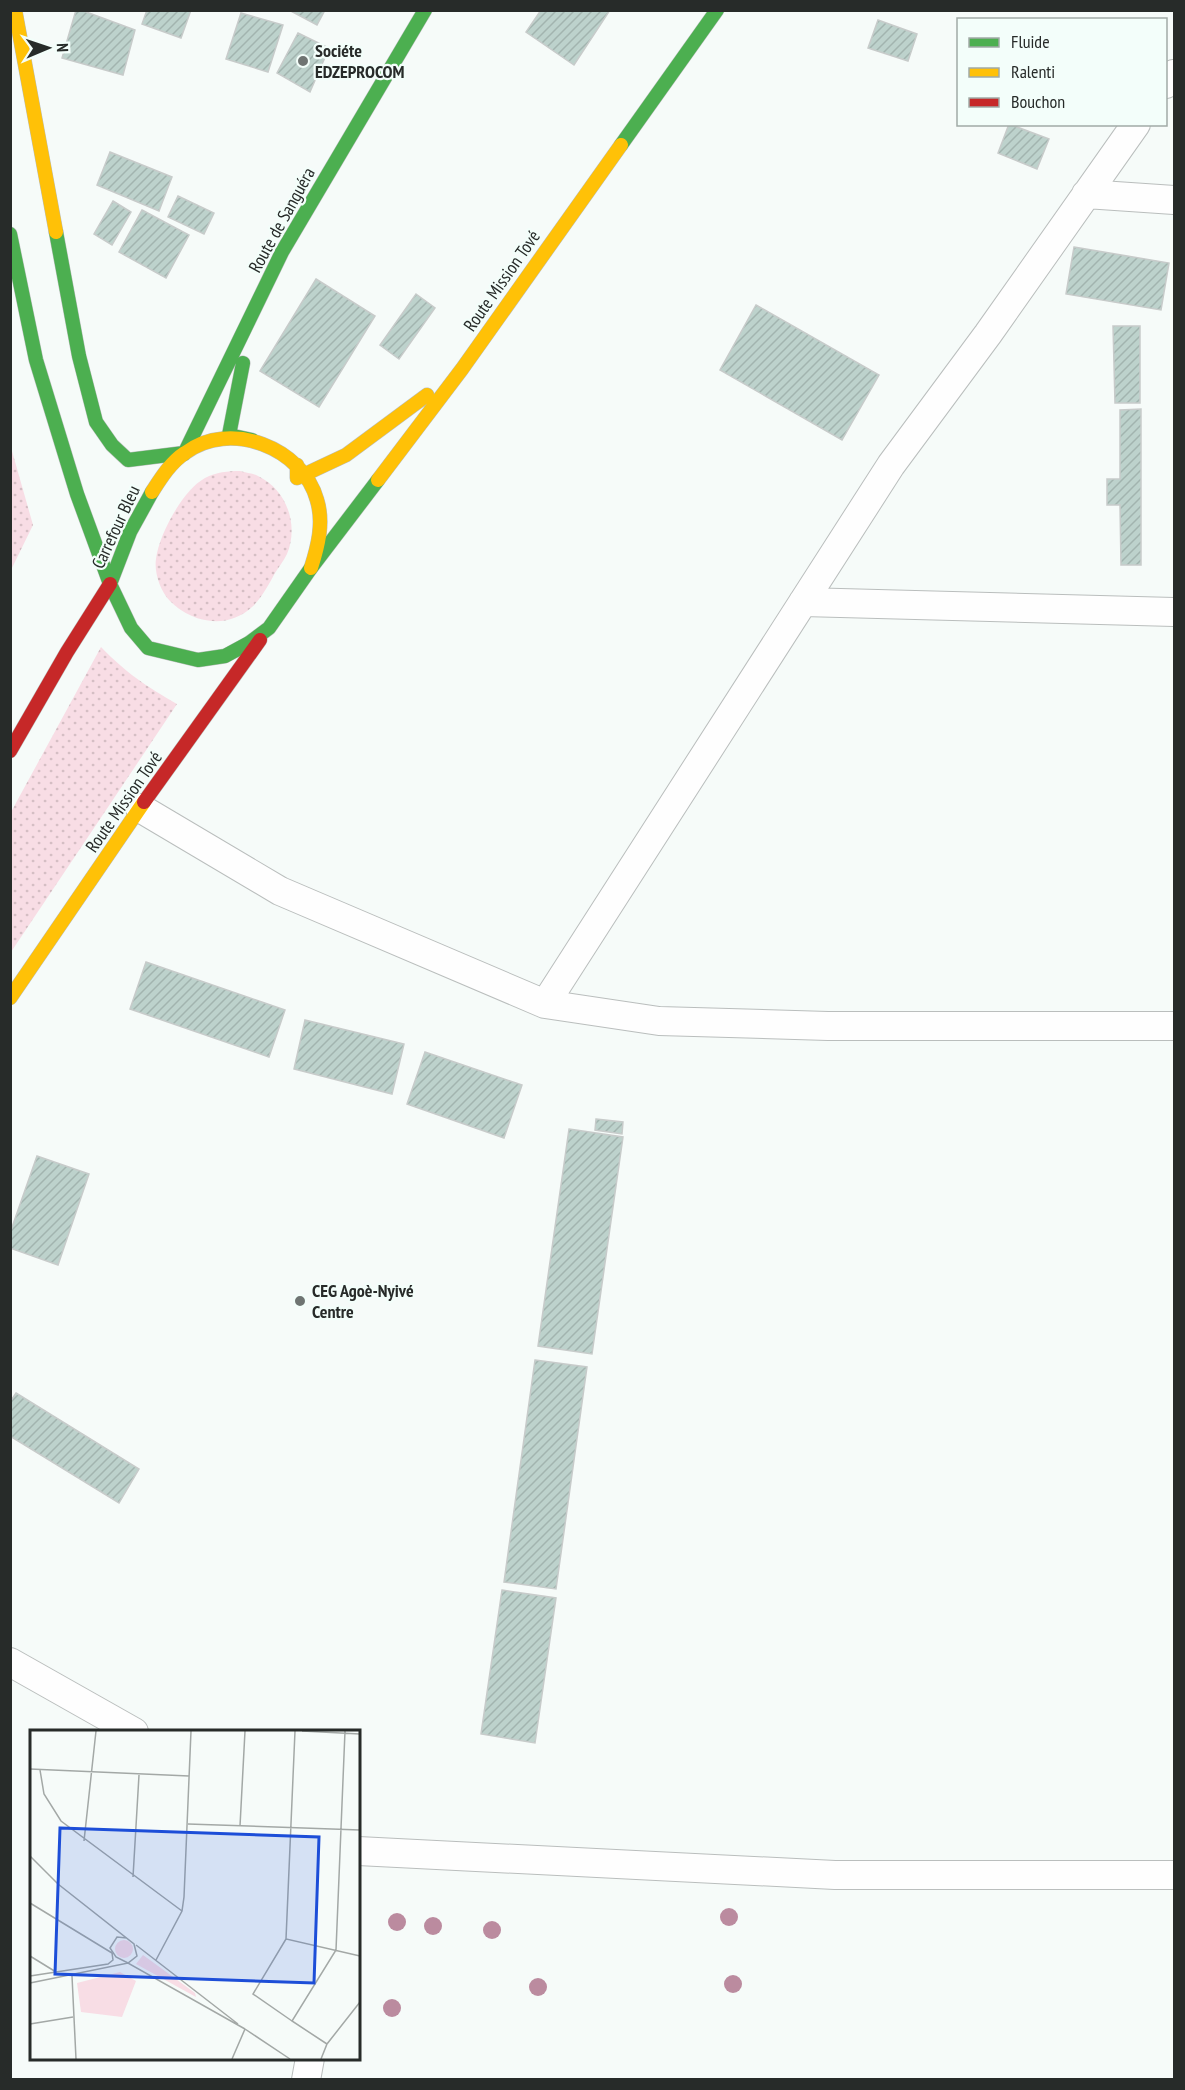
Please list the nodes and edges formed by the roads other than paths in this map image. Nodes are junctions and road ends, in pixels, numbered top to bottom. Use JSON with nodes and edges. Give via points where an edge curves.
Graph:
{"nodes":[{"id":1,"x":15,"y":10,"type":"edge"},
{"id":2,"x":425,"y":10,"type":"edge"},
{"id":3,"x":717,"y":10,"type":"edge"},
{"id":4,"x":1135,"y":126,"type":"edge"},
{"id":5,"x":1086,"y":195,"type":"junction"},
{"id":6,"x":1174,"y":200,"type":"edge"},
{"id":7,"x":10,"y":234,"type":"edge"},
{"id":8,"x":282,"y":252,"type":"junction"},
{"id":9,"x":462,"y":369,"type":"junction"},
{"id":10,"x":252,"y":440,"type":"junction"},
{"id":11,"x":184,"y":453,"type":"junction"},
{"id":12,"x":297,"y":465,"type":"junction"},
{"id":13,"x":311,"y":568,"type":"junction"},
{"id":14,"x":110,"y":584,"type":"junction"},
{"id":15,"x":803,"y":602,"type":"junction"},
{"id":16,"x":1174,"y":612,"type":"edge"},
{"id":17,"x":269,"y":628,"type":"junction"},
{"id":18,"x":10,"y":751,"type":"edge"},
{"id":19,"x":140,"y":808,"type":"junction"},
{"id":20,"x":10,"y":998,"type":"edge"},
{"id":21,"x":545,"y":1004,"type":"junction"},
{"id":22,"x":1174,"y":1026,"type":"edge"},
{"id":23,"x":10,"y":1662,"type":"edge"},
{"id":24,"x":132,"y":1730,"type":"edge"},
{"id":25,"x":360,"y":1851,"type":"edge"},
{"id":26,"x":1174,"y":1875,"type":"edge"},
{"id":27,"x":310,"y":2060,"type":"edge"},
{"id":28,"x":306,"y":2079,"type":"edge"}],
"edges":[{"from":1,"to":11,"type":"street","via":[[79,356],[96,422],[128,459]]},
{"from":2,"to":8,"type":"street","name":"Route de Sanguéra"},
{"from":3,"to":9,"type":"street","name":"Route Mission Tové"},
{"from":4,"to":5,"type":"street"},
{"from":5,"to":6,"type":"street"},
{"from":5,"to":15,"type":"street","via":[[891,465]]},
{"from":7,"to":14,"type":"street","via":[[36,360],[77,494]]},
{"from":8,"to":10,"type":"street","via":[[247,348],[232,412],[229,435]]},
{"from":8,"to":11,"type":"street","name":"Route de Sanguéra"},
{"from":9,"to":12,"type":"street","via":[[346,455],[297,478]]},
{"from":9,"to":13,"type":"street","name":"Route Mission Tové"},
{"from":10,"to":11,"type":"street","name":"Carrefour Bleu","via":[[223,438]]},
{"from":10,"to":12,"type":"street","name":"Carrefour Bleu","via":[[276,449]]},
{"from":11,"to":14,"type":"street","name":"Carrefour Bleu","via":[[157,483]]},
{"from":12,"to":13,"type":"street","name":"Carrefour Bleu","via":[[313,488],[320,514],[320,542]]},
{"from":13,"to":17,"type":"street","name":"Carrefour Bleu"},
{"from":14,"to":17,"type":"street","name":"Carrefour Bleu","via":[[131,628],[148,648],[172,655],[198,660],[225,656]]},
{"from":14,"to":18,"type":"street"},
{"from":15,"to":16,"type":"street"},
{"from":15,"to":21,"type":"street"},
{"from":17,"to":19,"type":"street","name":"Route Mission Tové"},
{"from":19,"to":20,"type":"street","name":"Route Mission Tové"},
{"from":19,"to":21,"type":"street","via":[[280,891]]},
{"from":21,"to":22,"type":"street","via":[[670,1022]]},
{"from":23,"to":24,"type":"street"},
{"from":25,"to":26,"type":"street","via":[[835,1875]]},
{"from":27,"to":28,"type":"street"}]}
